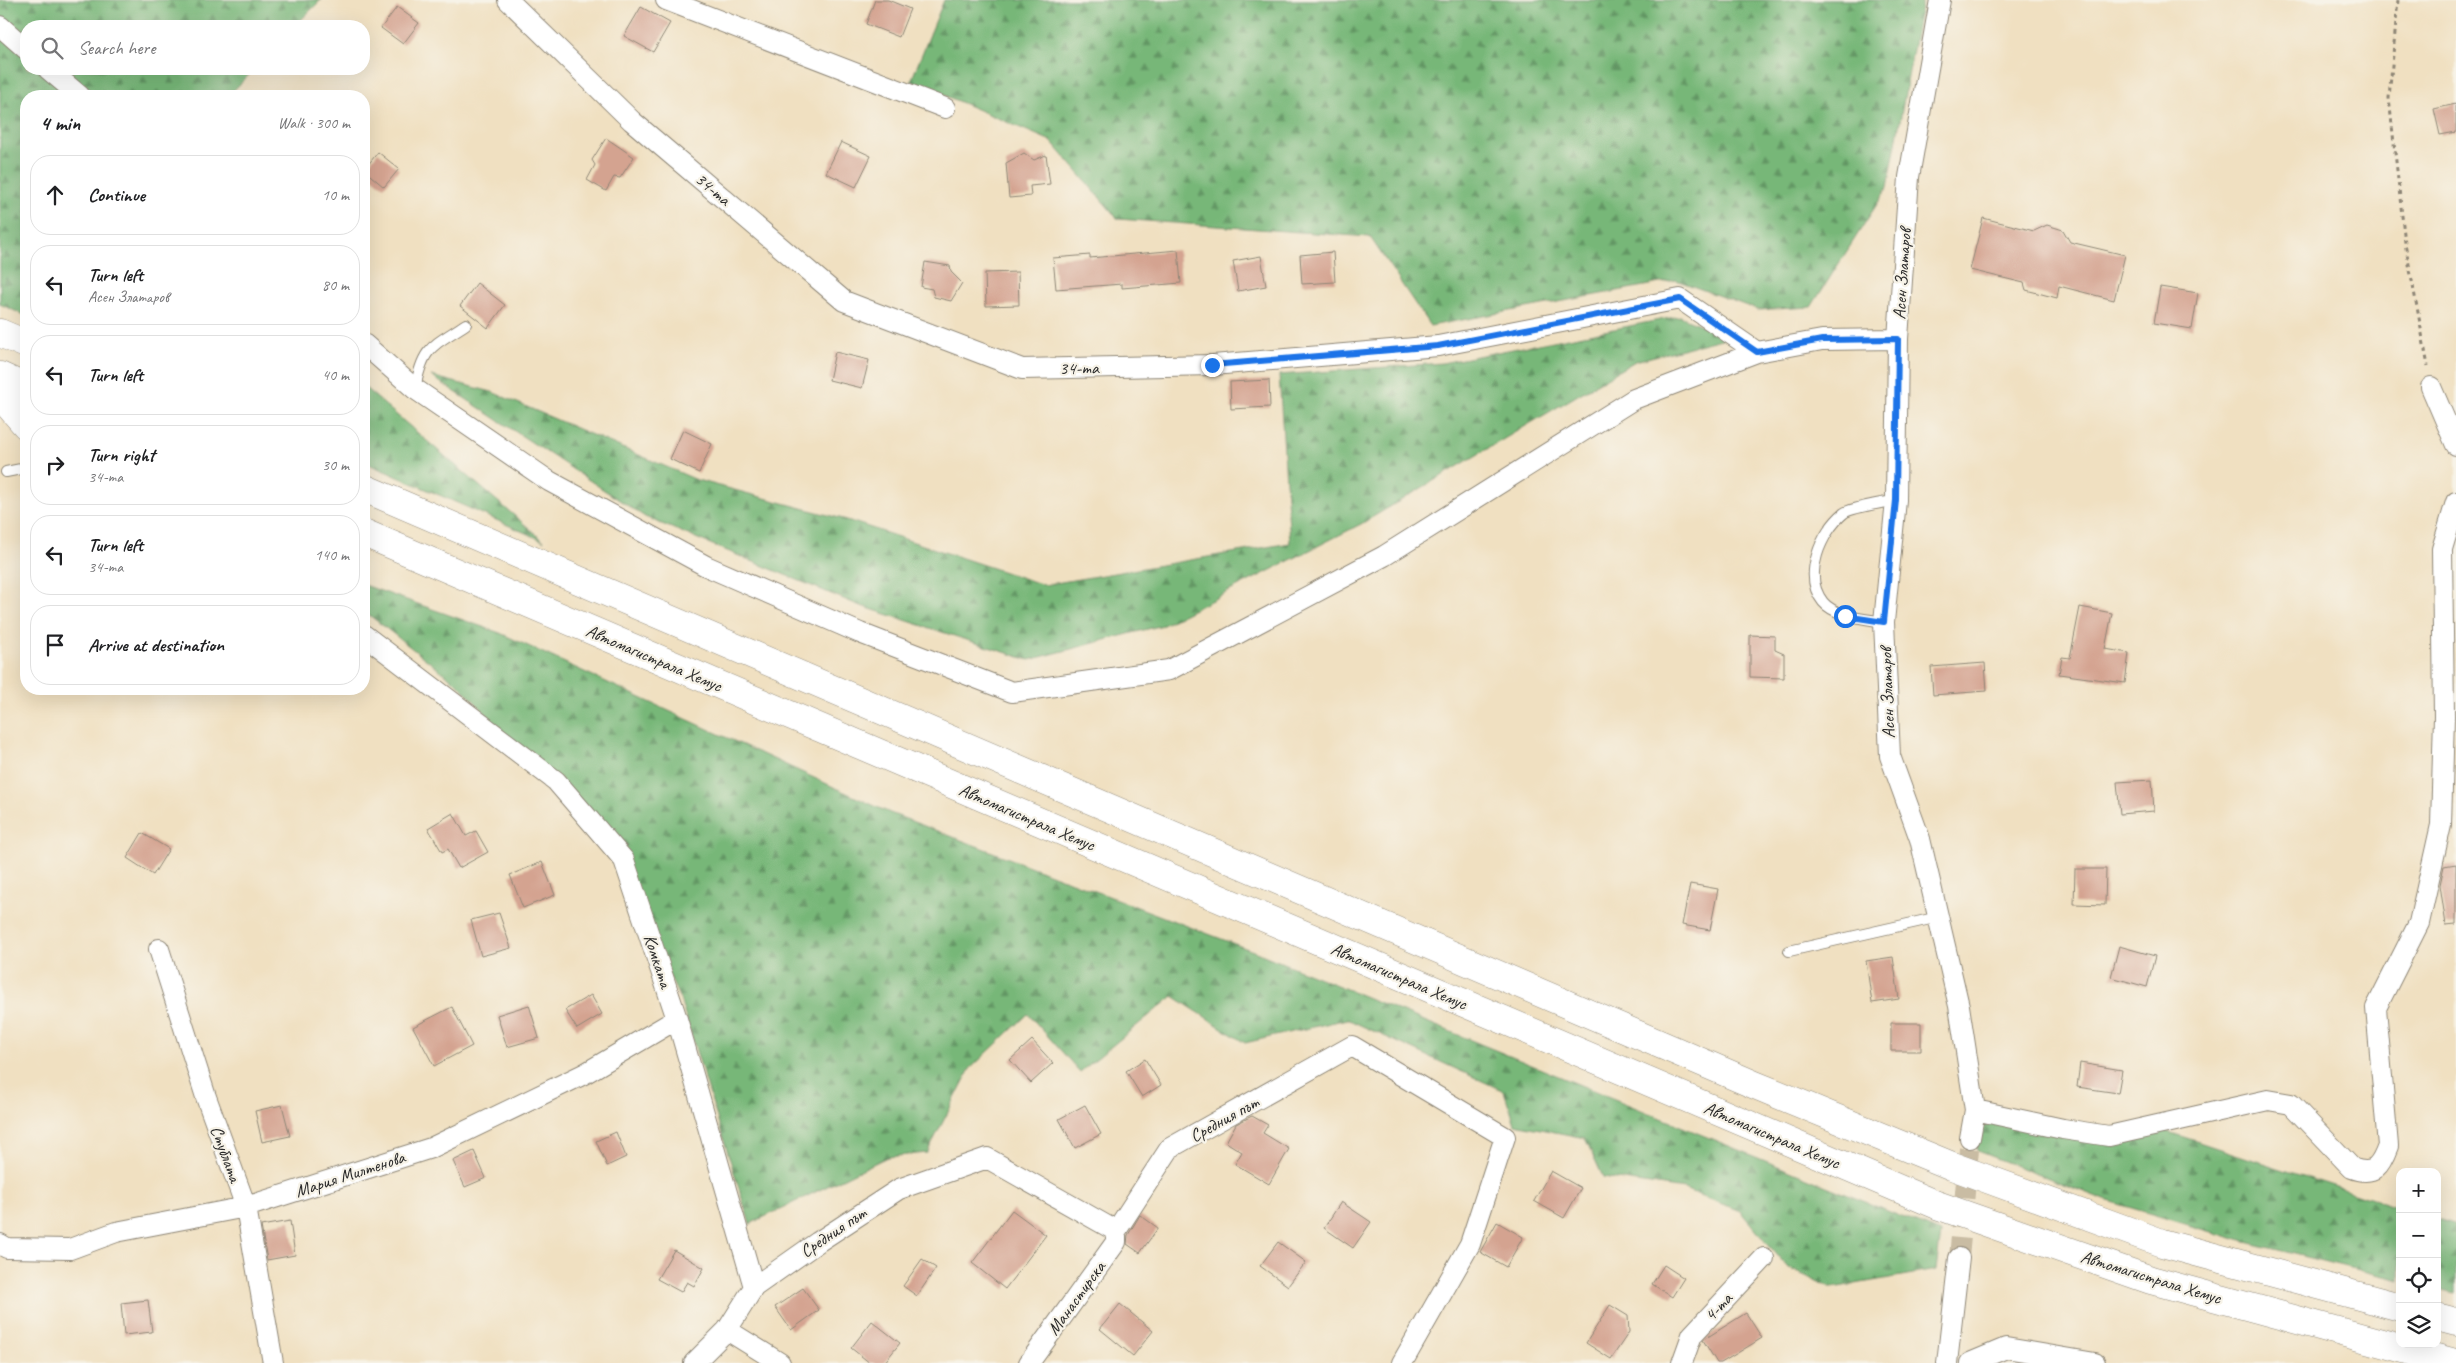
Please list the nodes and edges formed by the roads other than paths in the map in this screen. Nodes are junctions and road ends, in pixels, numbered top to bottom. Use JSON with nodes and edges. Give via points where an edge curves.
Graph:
{"nodes":[{"id":1,"x":508,"y":0,"type":"edge"},
{"id":2,"x":666,"y":0,"type":"edge"},
{"id":3,"x":1940,"y":0,"type":"edge"},
{"id":4,"x":0,"y":26,"type":"edge"},
{"id":5,"x":20,"y":44,"type":"edge"},
{"id":6,"x":55,"y":75,"type":"edge"},
{"id":7,"x":73,"y":90,"type":"edge"},
{"id":8,"x":945,"y":108,"type":"dead end"},
{"id":9,"x":466,"y":324,"type":"dead end"},
{"id":10,"x":0,"y":332,"type":"edge"},
{"id":11,"x":1898,"y":339,"type":"junction"},
{"id":12,"x":20,"y":341,"type":"edge"},
{"id":13,"x":370,"y":349,"type":"edge"},
{"id":14,"x":1757,"y":352,"type":"junction"},
{"id":15,"x":0,"y":376,"type":"edge"},
{"id":16,"x":20,"y":385,"type":"edge"},
{"id":17,"x":2431,"y":387,"type":"road end"},
{"id":18,"x":415,"y":389,"type":"junction"},
{"id":19,"x":0,"y":395,"type":"edge"},
{"id":20,"x":20,"y":418,"type":"edge"},
{"id":21,"x":2456,"y":444,"type":"edge"},
{"id":22,"x":20,"y":469,"type":"edge"},
{"id":23,"x":6,"y":472,"type":"dead end"},
{"id":24,"x":370,"y":491,"type":"edge"},
{"id":25,"x":1896,"y":500,"type":"junction"},
{"id":26,"x":2456,"y":502,"type":"edge"},
{"id":27,"x":370,"y":536,"type":"edge"},
{"id":28,"x":1884,"y":622,"type":"junction"},
{"id":29,"x":370,"y":640,"type":"edge"},
{"id":30,"x":1939,"y":917,"type":"junction"},
{"id":31,"x":159,"y":949,"type":"dead end"},
{"id":32,"x":1790,"y":951,"type":"dead end"},
{"id":33,"x":677,"y":1018,"type":"junction"},
{"id":34,"x":1975,"y":1110,"type":"junction"},
{"id":35,"x":1970,"y":1138,"type":"tunnel mouth"},
{"id":36,"x":246,"y":1207,"type":"junction"},
{"id":37,"x":1116,"y":1231,"type":"junction"},
{"id":38,"x":0,"y":1244,"type":"edge"},
{"id":39,"x":1764,"y":1258,"type":"dead end"},
{"id":40,"x":1959,"y":1258,"type":"tunnel mouth"},
{"id":41,"x":754,"y":1287,"type":"junction"},
{"id":42,"x":2396,"y":1306,"type":"edge"},
{"id":43,"x":2281,"y":1315,"type":"junction"},
{"id":44,"x":2441,"y":1318,"type":"edge"},
{"id":45,"x":2456,"y":1322,"type":"edge"},
{"id":46,"x":727,"y":1330,"type":"junction"},
{"id":47,"x":273,"y":1363,"type":"edge"},
{"id":48,"x":694,"y":1363,"type":"edge"},
{"id":49,"x":780,"y":1363,"type":"edge"},
{"id":50,"x":1029,"y":1363,"type":"edge"},
{"id":51,"x":1402,"y":1363,"type":"edge"},
{"id":52,"x":1682,"y":1363,"type":"edge"},
{"id":53,"x":1947,"y":1363,"type":"edge"},
{"id":54,"x":1970,"y":1363,"type":"edge"},
{"id":55,"x":2095,"y":1363,"type":"edge"},
{"id":56,"x":2393,"y":1363,"type":"edge"},
{"id":57,"x":2455,"y":1363,"type":"edge"}],
"edges":[{"from":1,"to":14,"type":"street","name":"34-та","via":[[632,121],[844,300],[1022,369],[1212,365],[1438,346],[1680,299]]},
{"from":2,"to":8,"type":"street"},
{"from":3,"to":11,"type":"street","name":"Асен Златаров","via":[[1909,177]]},
{"from":4,"to":5,"type":"street"},
{"from":6,"to":7,"type":"street"},
{"from":9,"to":18,"type":"lane","via":[[427,350],[419,365]]},
{"from":10,"to":12,"type":"highway"},
{"from":11,"to":14,"type":"street","via":[[1822,340]]},
{"from":11,"to":25,"type":"street","name":"Асен Златаров"},
{"from":13,"to":18,"type":"street"},
{"from":14,"to":18,"type":"street","via":[[1634,399],[1384,556],[1169,670],[1012,692],[860,633],[706,566],[549,481]]},
{"from":15,"to":16,"type":"highway"},
{"from":17,"to":21,"type":"street"},
{"from":19,"to":20,"type":"highway"},
{"from":22,"to":23,"type":"lane"},
{"from":24,"to":42,"type":"highway","name":"Автомагистрала Хемус","via":[[1754,1085],[1952,1166],[2162,1243]]},
{"from":25,"to":28,"type":"street","name":"Асен Златаров"},
{"from":25,"to":28,"type":"lane","via":[[1845,512],[1816,555],[1815,581],[1823,603],[1845,616]]},
{"from":26,"to":34,"type":"street","via":[[2442,549],[2444,716],[2441,825],[2419,923],[2376,1008],[2388,1146],[2382,1162],[2376,1168],[2362,1172],[2352,1168],[2292,1104],[2268,1100],[2110,1136]]},
{"from":27,"to":43,"type":"highway","name":"Автомагистрала Хемус","via":[[1937,1205],[2151,1280]]},
{"from":28,"to":30,"type":"street","name":"Асен Златаров","via":[[1890,756],[1920,839]]},
{"from":29,"to":33,"type":"street","name":"Комката","via":[[556,781],[624,860]]},
{"from":30,"to":32,"type":"lane"},
{"from":30,"to":34,"type":"street","name":"Асен Златаров","via":[[1959,1006]]},
{"from":31,"to":36,"type":"street","name":"Стублата","via":[[206,1097]]},
{"from":33,"to":36,"type":"street","name":"Мария Милтенова","via":[[584,1074],[431,1148]]},
{"from":33,"to":41,"type":"street","name":"Комката"},
{"from":34,"to":35,"type":"street","name":"Асен Златаров"},
{"from":36,"to":38,"type":"street","name":"Мария Милтенова","via":[[116,1232],[70,1249],[7,1248]]},
{"from":36,"to":47,"type":"street","name":"Стублата"},
{"from":37,"to":41,"type":"street","name":"Средния път","via":[[987,1158],[899,1189]]},
{"from":37,"to":50,"type":"street","name":"Манастирска","via":[[1116,1242]]},
{"from":37,"to":51,"type":"street","name":"Средния път","via":[[1170,1148],[1352,1046],[1505,1137],[1470,1244]]},
{"from":39,"to":52,"type":"street","name":"4-та","via":[[1692,1336]]},
{"from":40,"to":53,"type":"street"},
{"from":41,"to":46,"type":"street"},
{"from":43,"to":56,"type":"highway"},
{"from":43,"to":57,"type":"highway","name":"Автомагистрала Хемус"},
{"from":44,"to":45,"type":"highway"},
{"from":46,"to":48,"type":"street"},
{"from":46,"to":49,"type":"street"},
{"from":54,"to":55,"type":"street","via":[[2006,1348]]}]}
